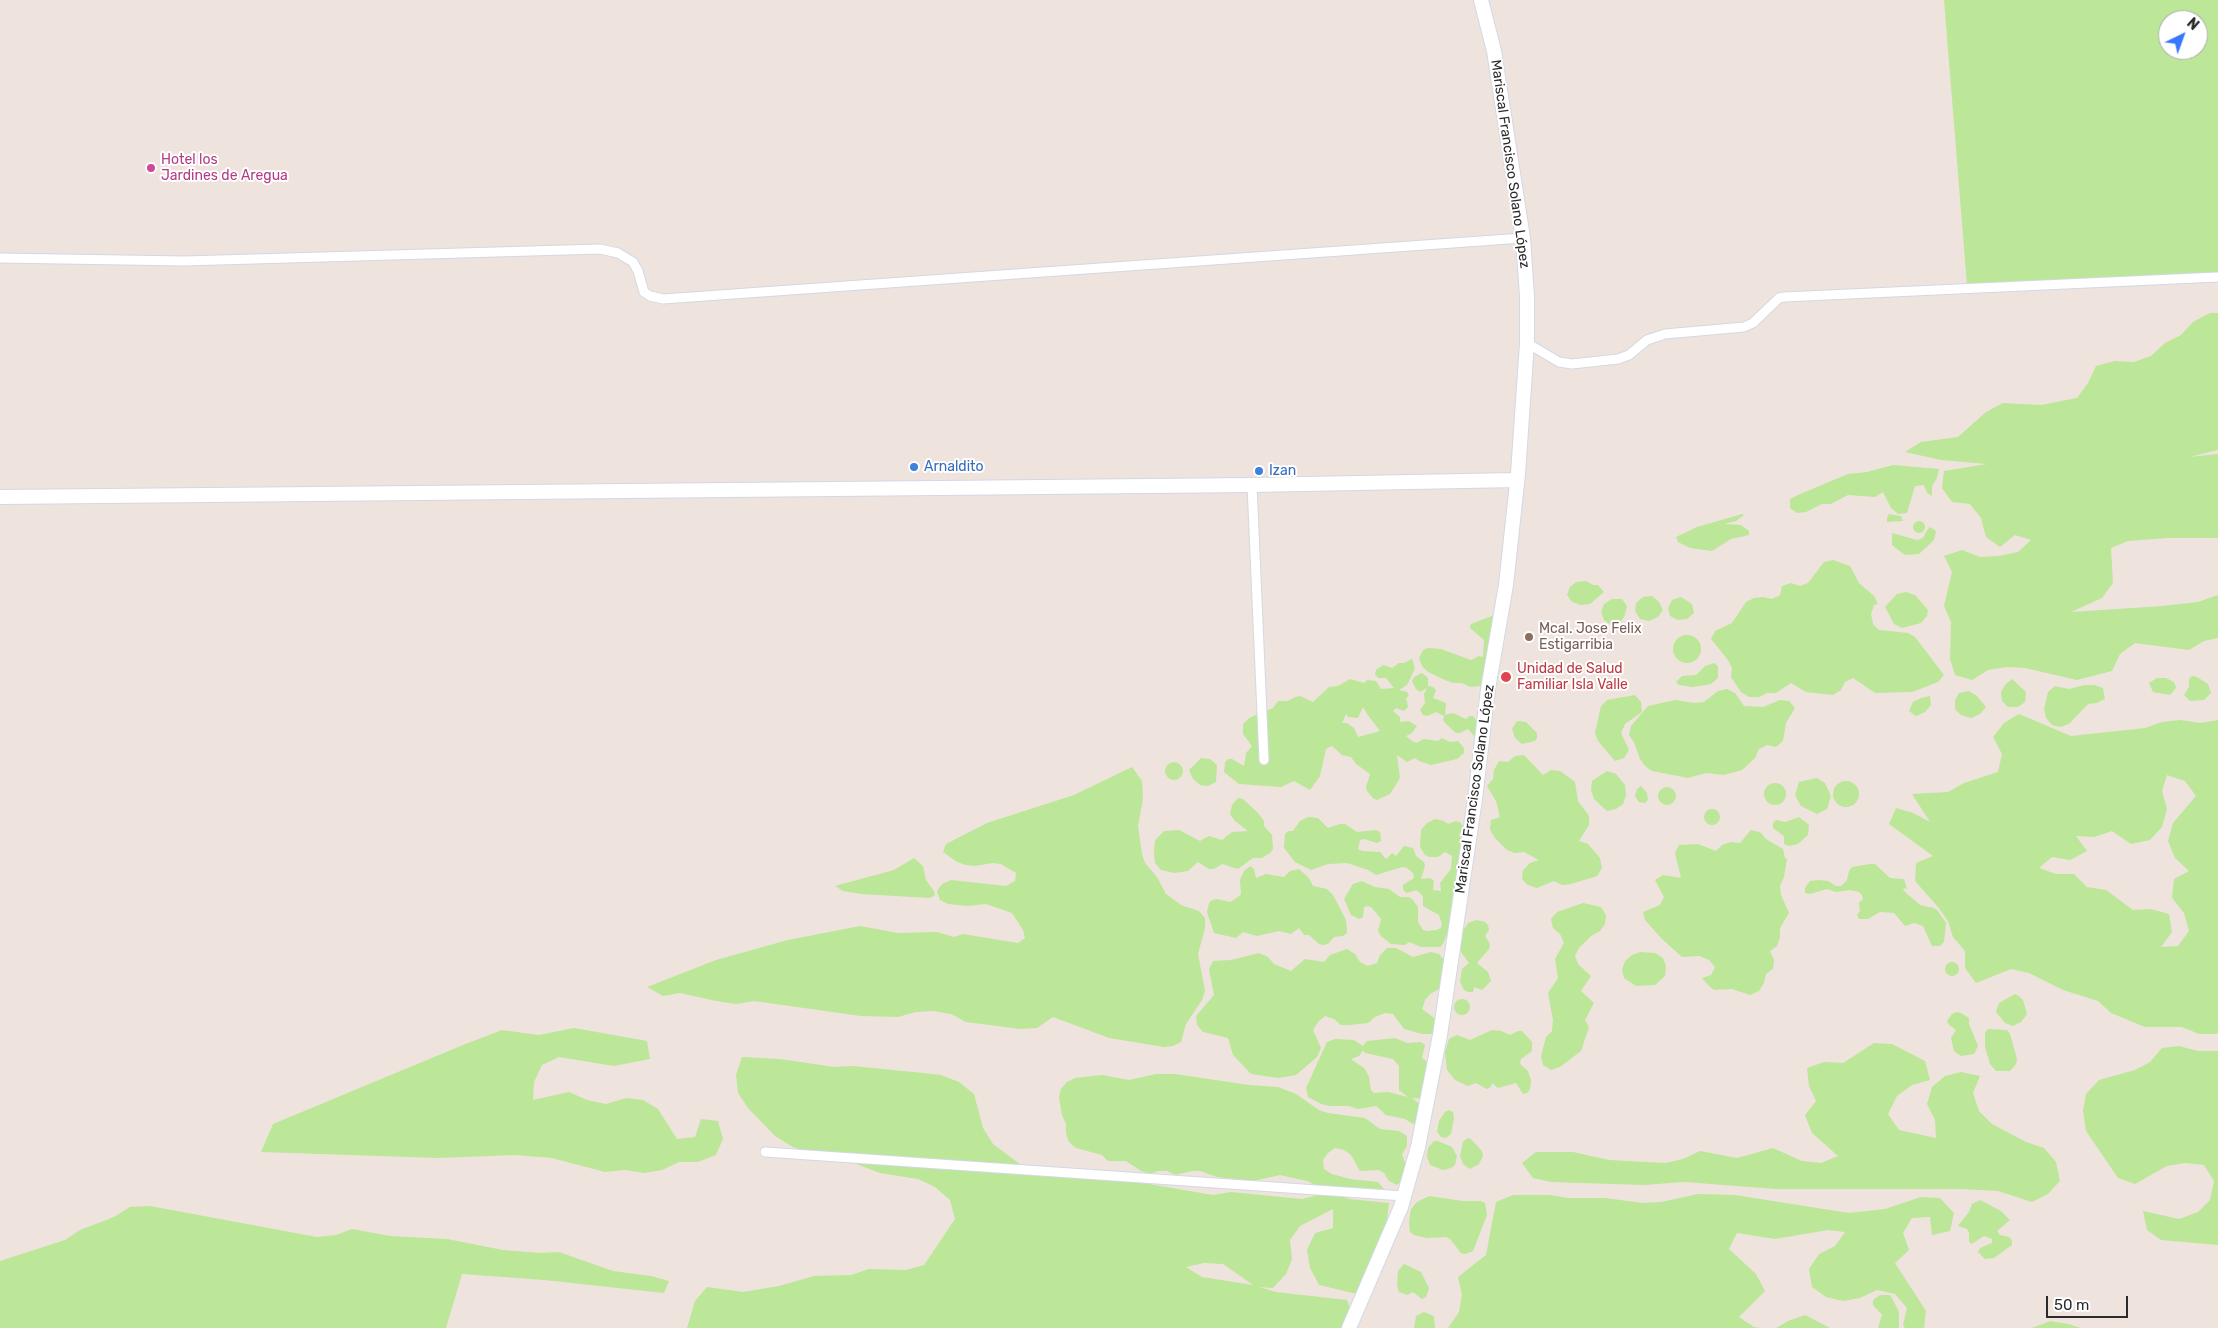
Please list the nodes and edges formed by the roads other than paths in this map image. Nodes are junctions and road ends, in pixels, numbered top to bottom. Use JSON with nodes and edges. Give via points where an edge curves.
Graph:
{"nodes":[{"id":1,"x":1481,"y":0,"type":"edge"},
{"id":2,"x":1523,"y":238,"type":"junction"},
{"id":3,"x":0,"y":258,"type":"edge"},
{"id":4,"x":2218,"y":277,"type":"edge"},
{"id":5,"x":1527,"y":343,"type":"junction"},
{"id":6,"x":1517,"y":480,"type":"junction"},
{"id":7,"x":1252,"y":485,"type":"junction"},
{"id":8,"x":0,"y":497,"type":"edge"},
{"id":9,"x":1264,"y":760,"type":"dead end"},
{"id":10,"x":764,"y":1152,"type":"dead end"},
{"id":11,"x":1404,"y":1196,"type":"junction"},
{"id":12,"x":1349,"y":1328,"type":"edge"}],
"edges":[{"from":1,"to":2,"type":"street","name":"Mariscal Francisco Solano López","via":[[1494,51]]},
{"from":2,"to":3,"type":"street","via":[[663,299],[644,292],[633,262],[600,248],[184,261]]},
{"from":2,"to":5,"type":"street","name":"Mariscal Francisco Solano López"},
{"from":4,"to":5,"type":"street","via":[[1784,296],[1744,327],[1665,334],[1647,340],[1630,355],[1618,359],[1572,364],[1559,362]]},
{"from":5,"to":6,"type":"street","name":"Mariscal Francisco Solano López"},
{"from":6,"to":7,"type":"street"},
{"from":6,"to":11,"type":"street","name":"Mariscal Francisco Solano López","via":[[1506,585],[1488,689],[1440,1034],[1418,1147]]},
{"from":7,"to":8,"type":"street"},
{"from":7,"to":9,"type":"street"},
{"from":10,"to":11,"type":"street"},
{"from":11,"to":12,"type":"street","name":"Mariscal Francisco Solano López"}]}
